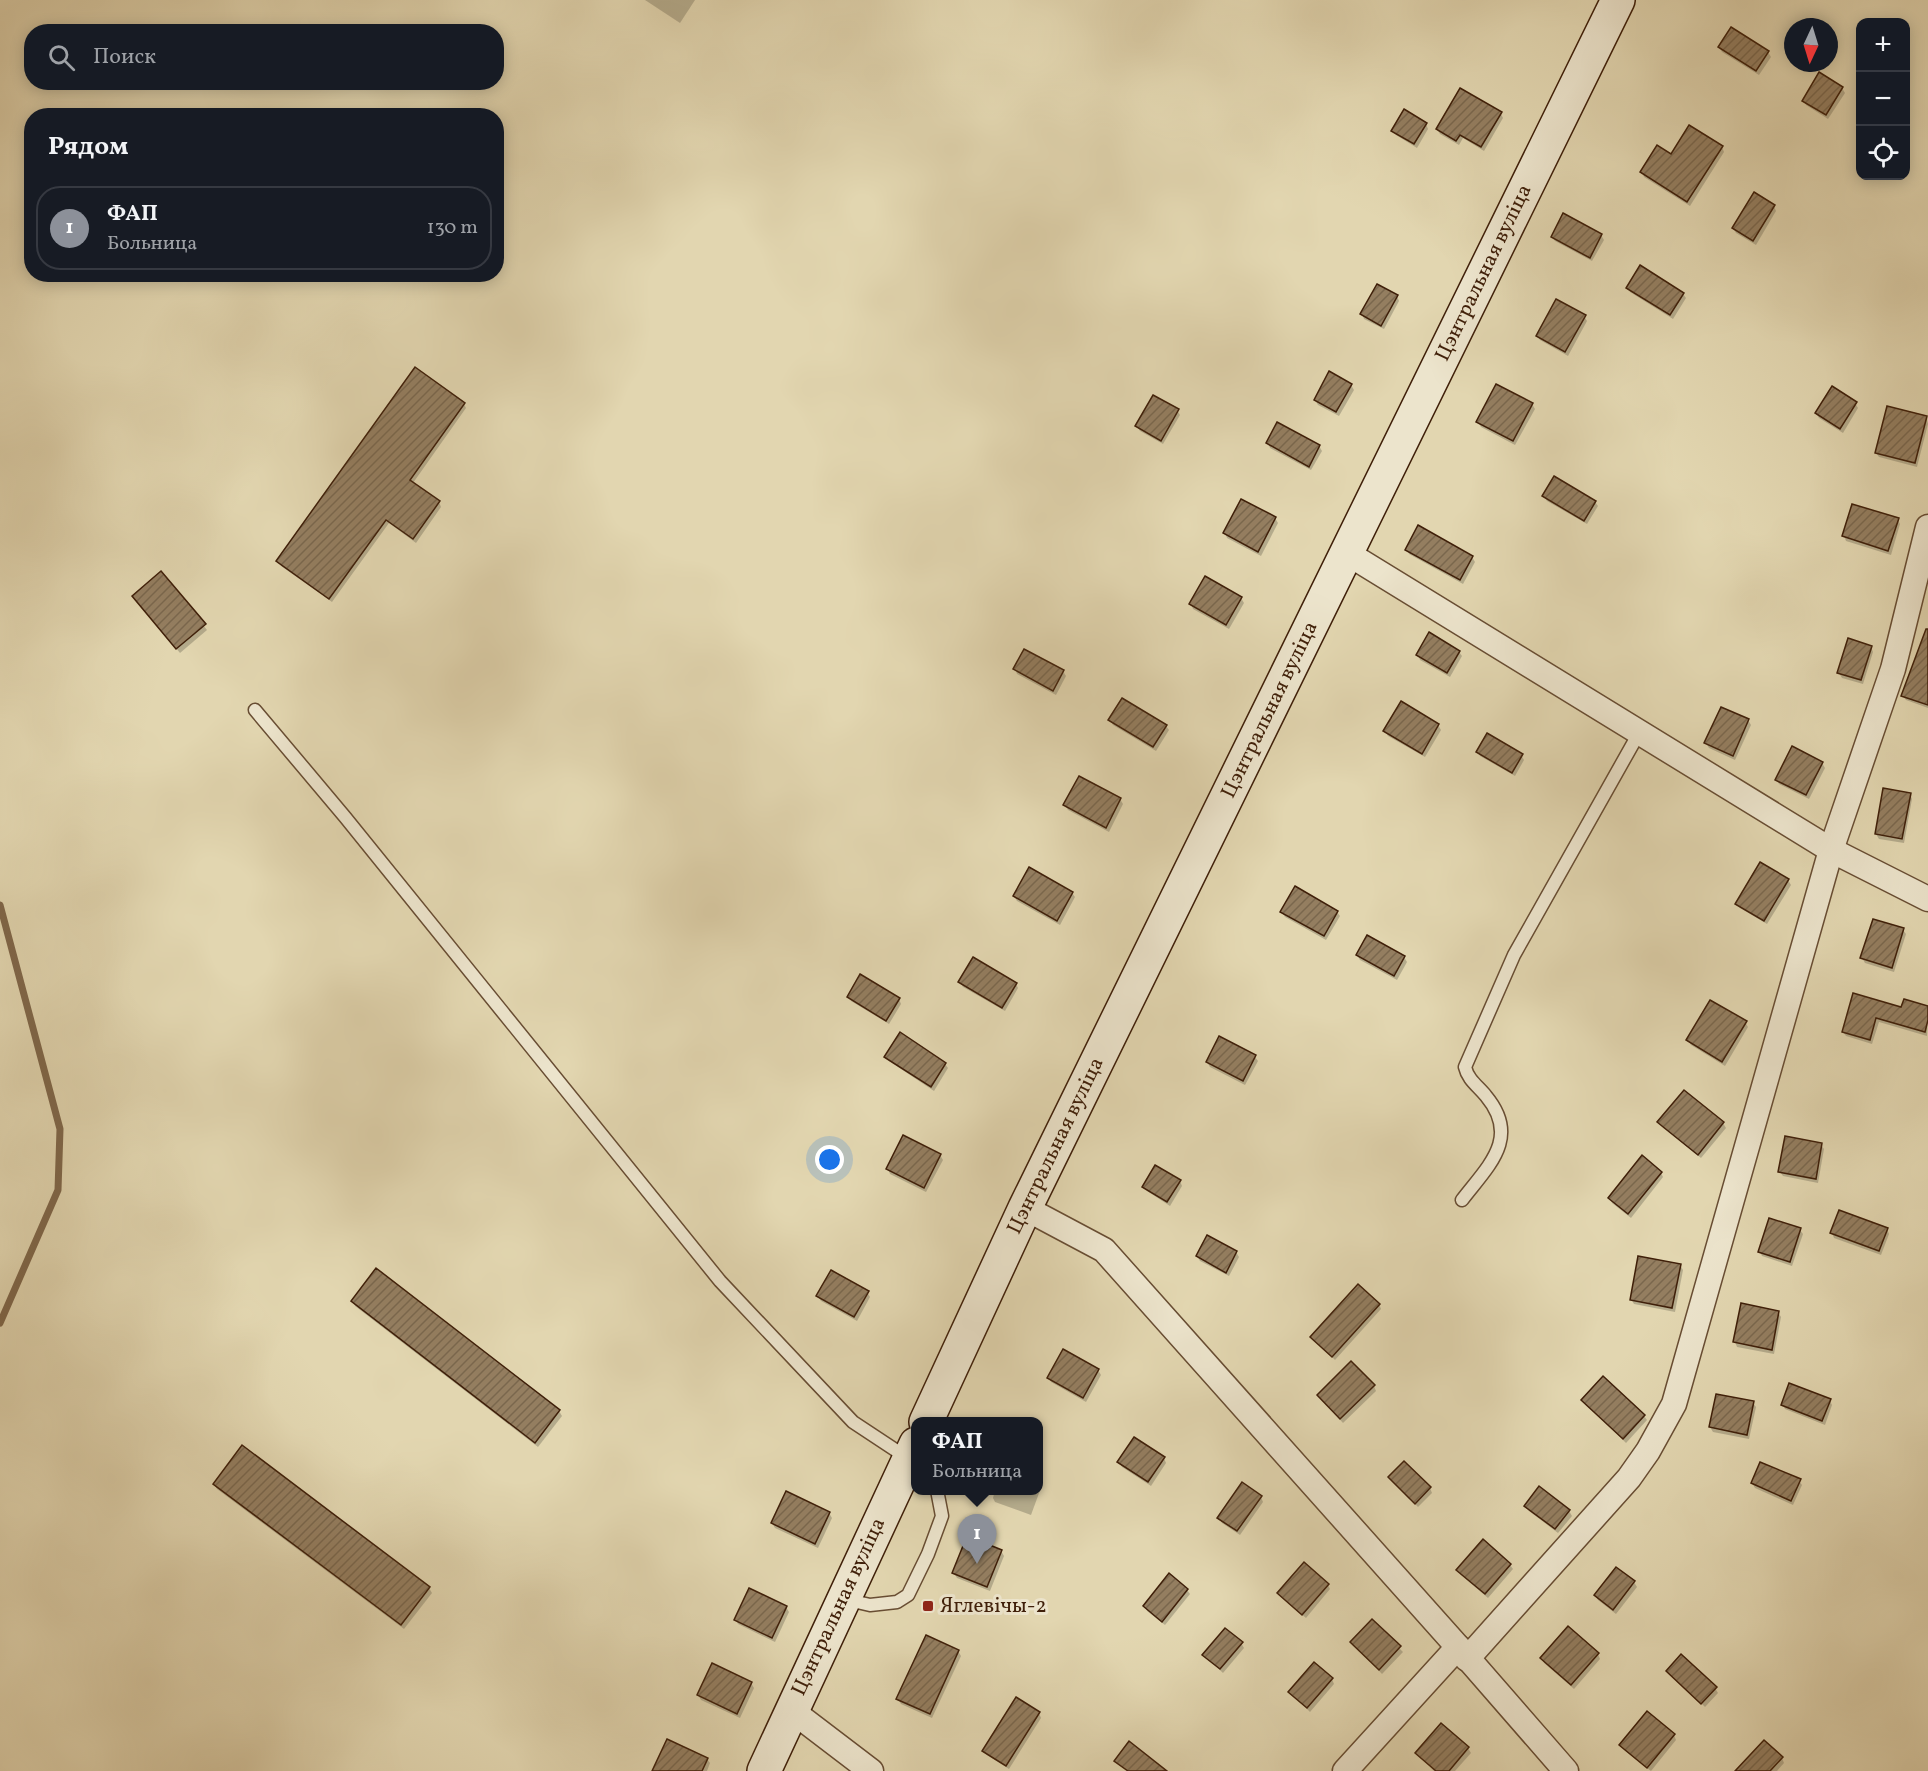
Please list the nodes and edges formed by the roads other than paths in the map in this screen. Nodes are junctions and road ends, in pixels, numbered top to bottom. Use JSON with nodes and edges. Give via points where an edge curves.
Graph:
{"nodes":[{"id":1,"x":1618,"y":0,"type":"edge"},
{"id":2,"x":1928,"y":527,"type":"edge"},
{"id":3,"x":1347,"y":553,"type":"junction"},
{"id":4,"x":255,"y":710,"type":"dead end"},
{"id":5,"x":1639,"y":733,"type":"junction"},
{"id":6,"x":1831,"y":850,"type":"junction"},
{"id":7,"x":1928,"y":899,"type":"edge"},
{"id":8,"x":1462,"y":1200,"type":"dead end"},
{"id":9,"x":1025,"y":1209,"type":"junction"},
{"id":10,"x":928,"y":1417,"type":"edge"},
{"id":11,"x":911,"y":1454,"type":"edge"},
{"id":12,"x":911,"y":1459,"type":"edge"},
{"id":13,"x":938,"y":1495,"type":"edge"},
{"id":14,"x":843,"y":1599,"type":"junction"},
{"id":15,"x":1463,"y":1653,"type":"junction"},
{"id":16,"x":791,"y":1710,"type":"junction"},
{"id":17,"x":764,"y":1771,"type":"edge"},
{"id":18,"x":871,"y":1771,"type":"edge"},
{"id":19,"x":1345,"y":1771,"type":"edge"},
{"id":20,"x":1566,"y":1771,"type":"edge"}],
"edges":[{"from":1,"to":3,"type":"street","name":"Цэнтральная вуліца"},
{"from":2,"to":6,"type":"street","via":[[1893,669]]},
{"from":3,"to":5,"type":"street"},
{"from":3,"to":9,"type":"street","name":"Цэнтральная вуліца"},
{"from":4,"to":11,"type":"lane","via":[[720,1281],[853,1422]]},
{"from":5,"to":6,"type":"street"},
{"from":5,"to":8,"type":"lane","via":[[1514,955],[1465,1067],[1467,1076],[1497,1109],[1503,1134],[1495,1156]]},
{"from":6,"to":7,"type":"street"},
{"from":6,"to":15,"type":"street","via":[[1674,1404],[1629,1478]]},
{"from":9,"to":10,"type":"street","name":"Цэнтральная вуліца"},
{"from":9,"to":15,"type":"street","via":[[1104,1250]]},
{"from":12,"to":14,"type":"street","name":"Цэнтральная вуліца"},
{"from":13,"to":14,"type":"lane","via":[[942,1516],[908,1595],[897,1602],[870,1605]]},
{"from":14,"to":16,"type":"street","name":"Цэнтральная вуліца"},
{"from":15,"to":19,"type":"street"},
{"from":15,"to":20,"type":"street"},
{"from":16,"to":17,"type":"street","name":"Цэнтральная вуліца"},
{"from":16,"to":18,"type":"street"}]}
